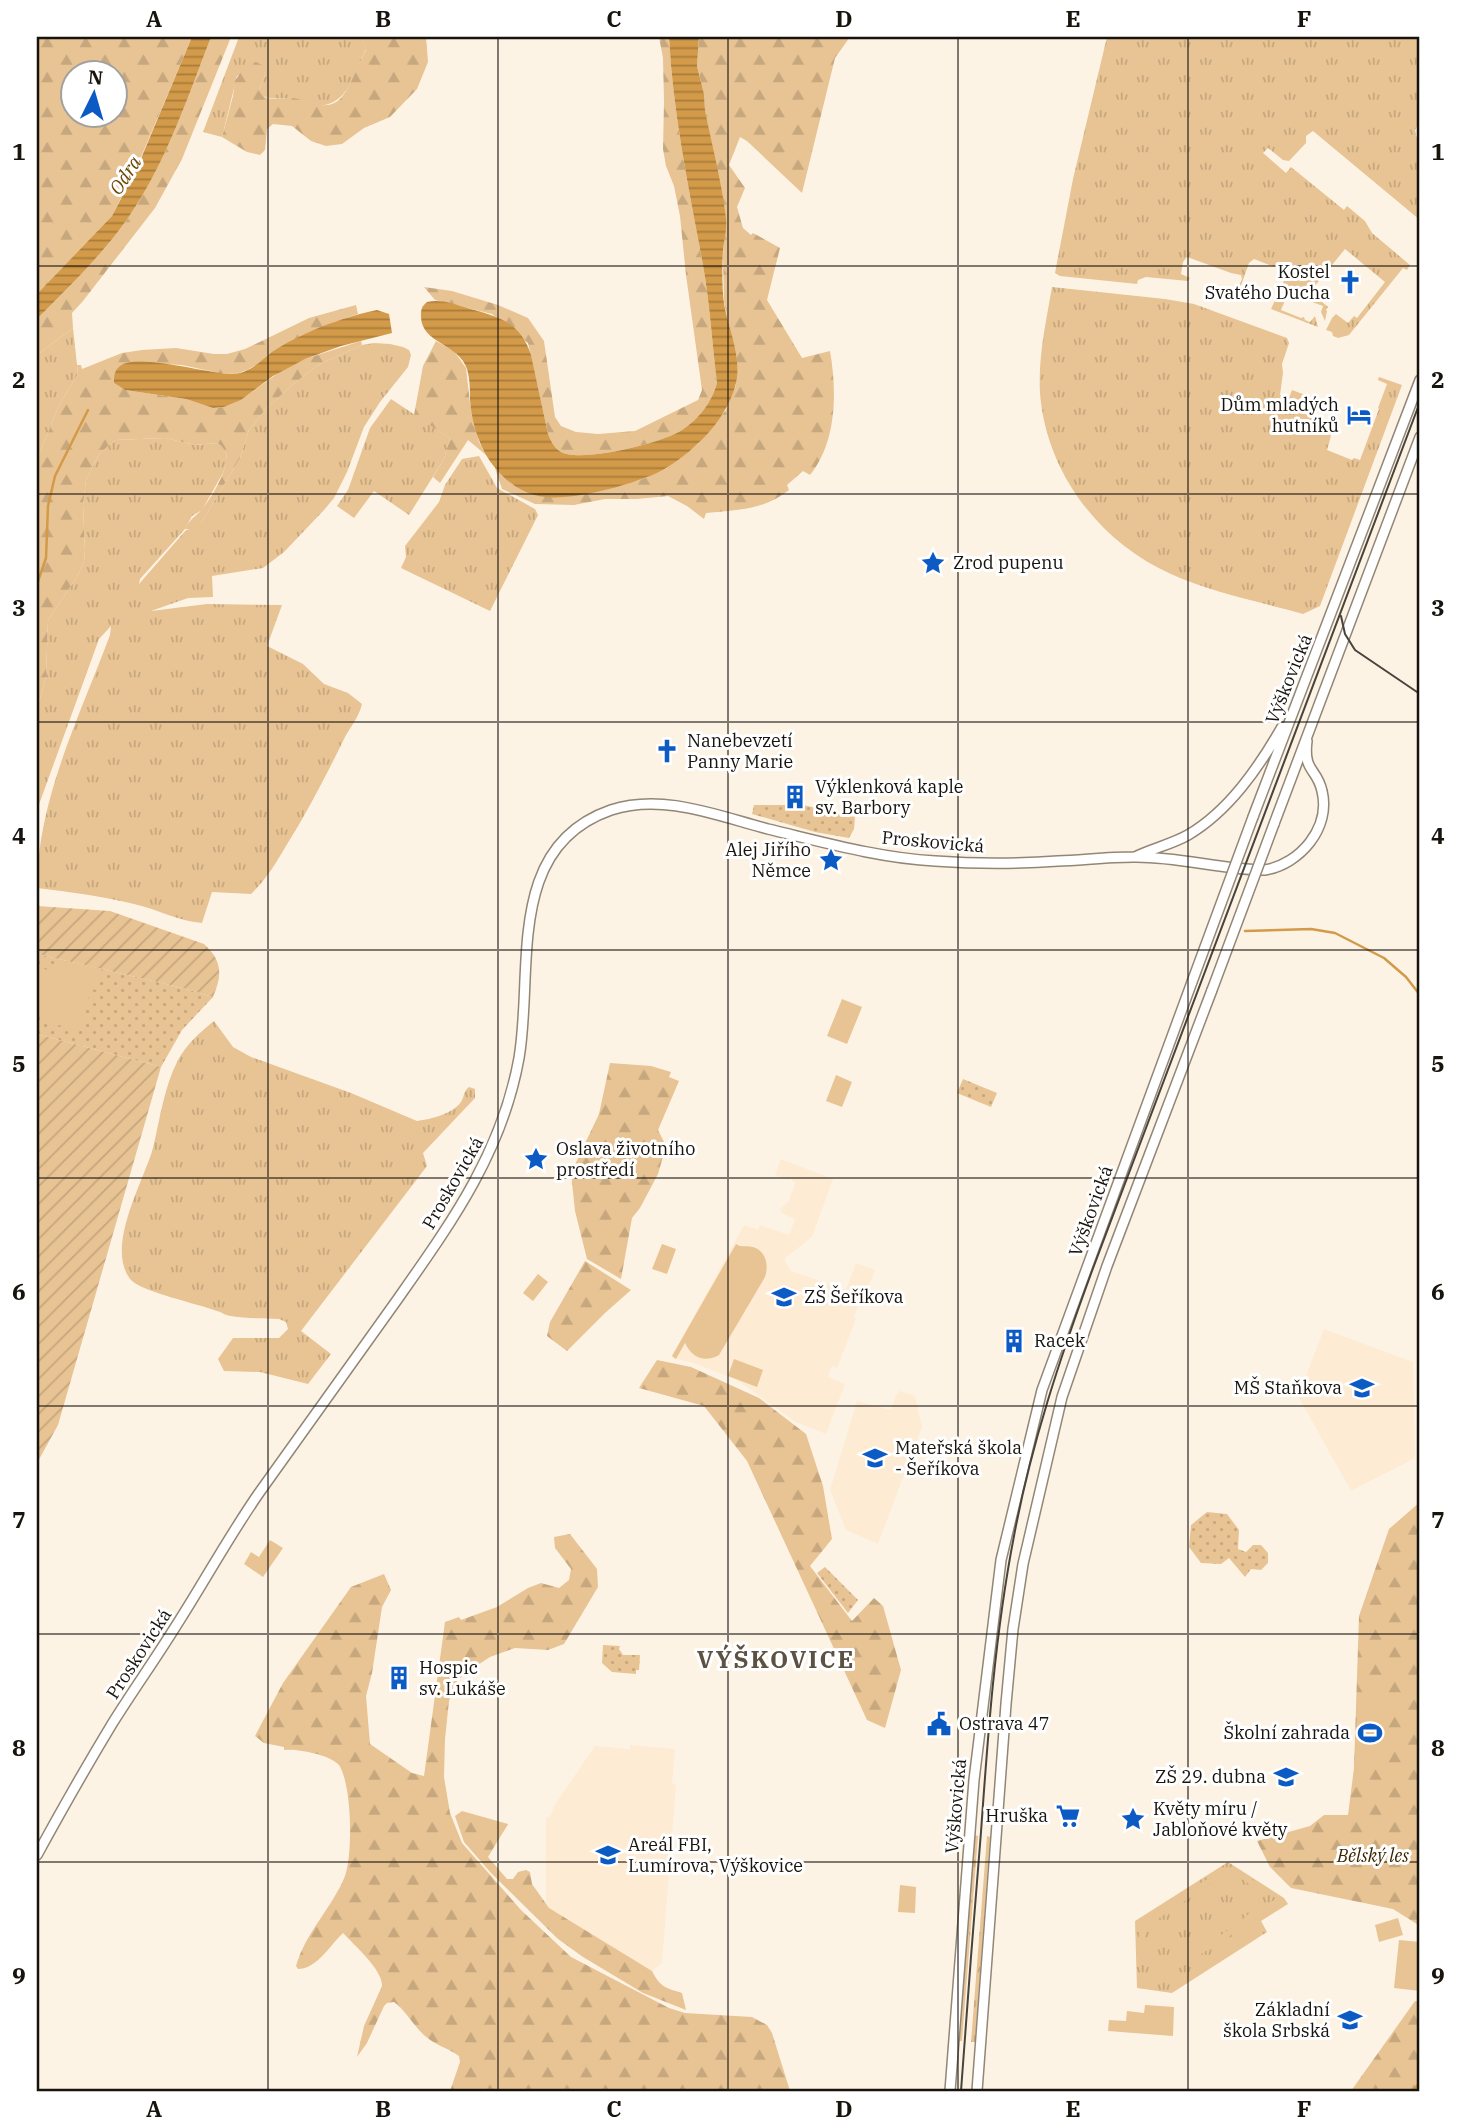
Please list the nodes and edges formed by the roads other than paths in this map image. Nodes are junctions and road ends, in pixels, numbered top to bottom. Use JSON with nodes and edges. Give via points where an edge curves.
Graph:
{"nodes":[{"id":1,"x":1420,"y":380,"type":"edge"},
{"id":2,"x":1420,"y":437,"type":"edge"},
{"id":3,"x":1297,"y":699,"type":"junction"},
{"id":4,"x":1307,"y":741,"type":"junction"},
{"id":5,"x":1312,"y":773,"type":"junction"},
{"id":6,"x":1288,"y":787,"type":"junction"},
{"id":7,"x":1136,"y":857,"type":"junction"},
{"id":8,"x":37,"y":1856,"type":"edge"},
{"id":9,"x":950,"y":2091,"type":"edge"},
{"id":10,"x":977,"y":2091,"type":"edge"}],
"edges":[{"from":1,"to":3,"type":"street","name":"Výškovická"},
{"from":2,"to":4,"type":"street","name":"Výškovická"},
{"from":3,"to":7,"type":"street","via":[[1255,768],[1216,814],[1188,835]]},
{"from":3,"to":9,"type":"street","name":"Výškovická","bridge":true,"via":[[1042,1390],[1001,1560],[974,1780]]},
{"from":4,"to":5,"type":"street"},
{"from":4,"to":6,"type":"street","name":"Výškovická"},
{"from":5,"to":6,"type":"street","via":[[1298,772]]},
{"from":5,"to":7,"type":"street","via":[[1323,795],[1320,823],[1306,848],[1288,863],[1259,870]]},
{"from":6,"to":10,"type":"street","name":"Výškovická","bridge":true,"via":[[1066,1386],[1023,1564],[1006,1704]]},
{"from":7,"to":8,"type":"street","name":"Proskovická","via":[[1025,863],[932,861],[863,851],[659,804],[613,809],[567,837],[552,853],[535,889],[519,1054],[507,1107],[487,1159],[435,1246],[257,1496],[111,1727]]}]}
